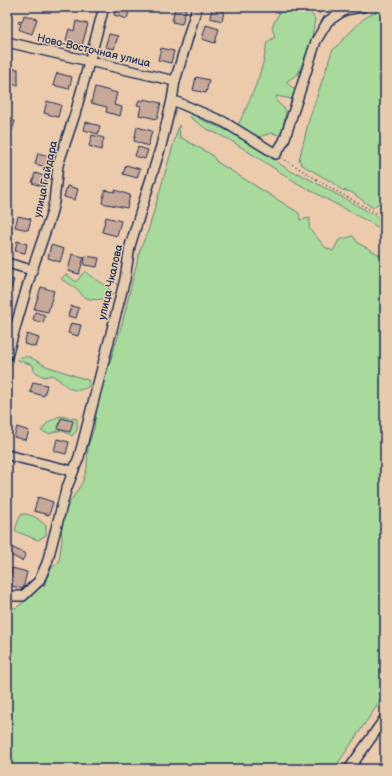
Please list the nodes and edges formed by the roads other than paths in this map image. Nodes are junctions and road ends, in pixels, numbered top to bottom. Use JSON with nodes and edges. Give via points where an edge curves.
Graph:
{"nodes":[{"id":1,"x":104,"y":7,"type":"edge"},
{"id":2,"x":196,"y":7,"type":"edge"},
{"id":3,"x":362,"y":7,"type":"edge"},
{"id":4,"x":344,"y":8,"type":"edge"},
{"id":5,"x":7,"y":42,"type":"edge"},
{"id":6,"x":90,"y":61,"type":"junction"},
{"id":7,"x":175,"y":80,"type":"junction"},
{"id":8,"x":172,"y":100,"type":"junction"},
{"id":9,"x":7,"y":263,"type":"edge"},
{"id":10,"x":32,"y":270,"type":"junction"},
{"id":11,"x":7,"y":356,"type":"edge"},
{"id":12,"x":7,"y":455,"type":"edge"},
{"id":13,"x":72,"y":471,"type":"junction"},
{"id":14,"x":7,"y":596,"type":"edge"},
{"id":15,"x":385,"y":718,"type":"edge"},
{"id":16,"x":350,"y":769,"type":"edge"}],
"edges":[{"from":1,"to":6,"type":"street","name":"улица Гайдара"},
{"from":2,"to":7,"type":"street","name":"улица Чкалова"},
{"from":3,"to":4,"type":"street"},
{"from":4,"to":8,"type":"street","via":[[328,21],[316,41],[284,141],[276,154],[224,122]]},
{"from":5,"to":6,"type":"street","name":"Ново-Восточная улица"},
{"from":6,"to":7,"type":"street","name":"Ново-Восточная улица"},
{"from":6,"to":10,"type":"street","name":"улица Гайдара","via":[[58,165],[51,214]]},
{"from":7,"to":8,"type":"street","name":"улица Чкалова"},
{"from":8,"to":13,"type":"street","name":"улица Чкалова","via":[[161,146],[130,246],[125,279],[79,457]]},
{"from":9,"to":10,"type":"street"},
{"from":10,"to":11,"type":"street","name":"улица Гайдара"},
{"from":12,"to":13,"type":"street"},
{"from":13,"to":14,"type":"street","name":"улица Чкалова","via":[[47,563],[39,581],[23,596]]},
{"from":15,"to":16,"type":"street"}]}
